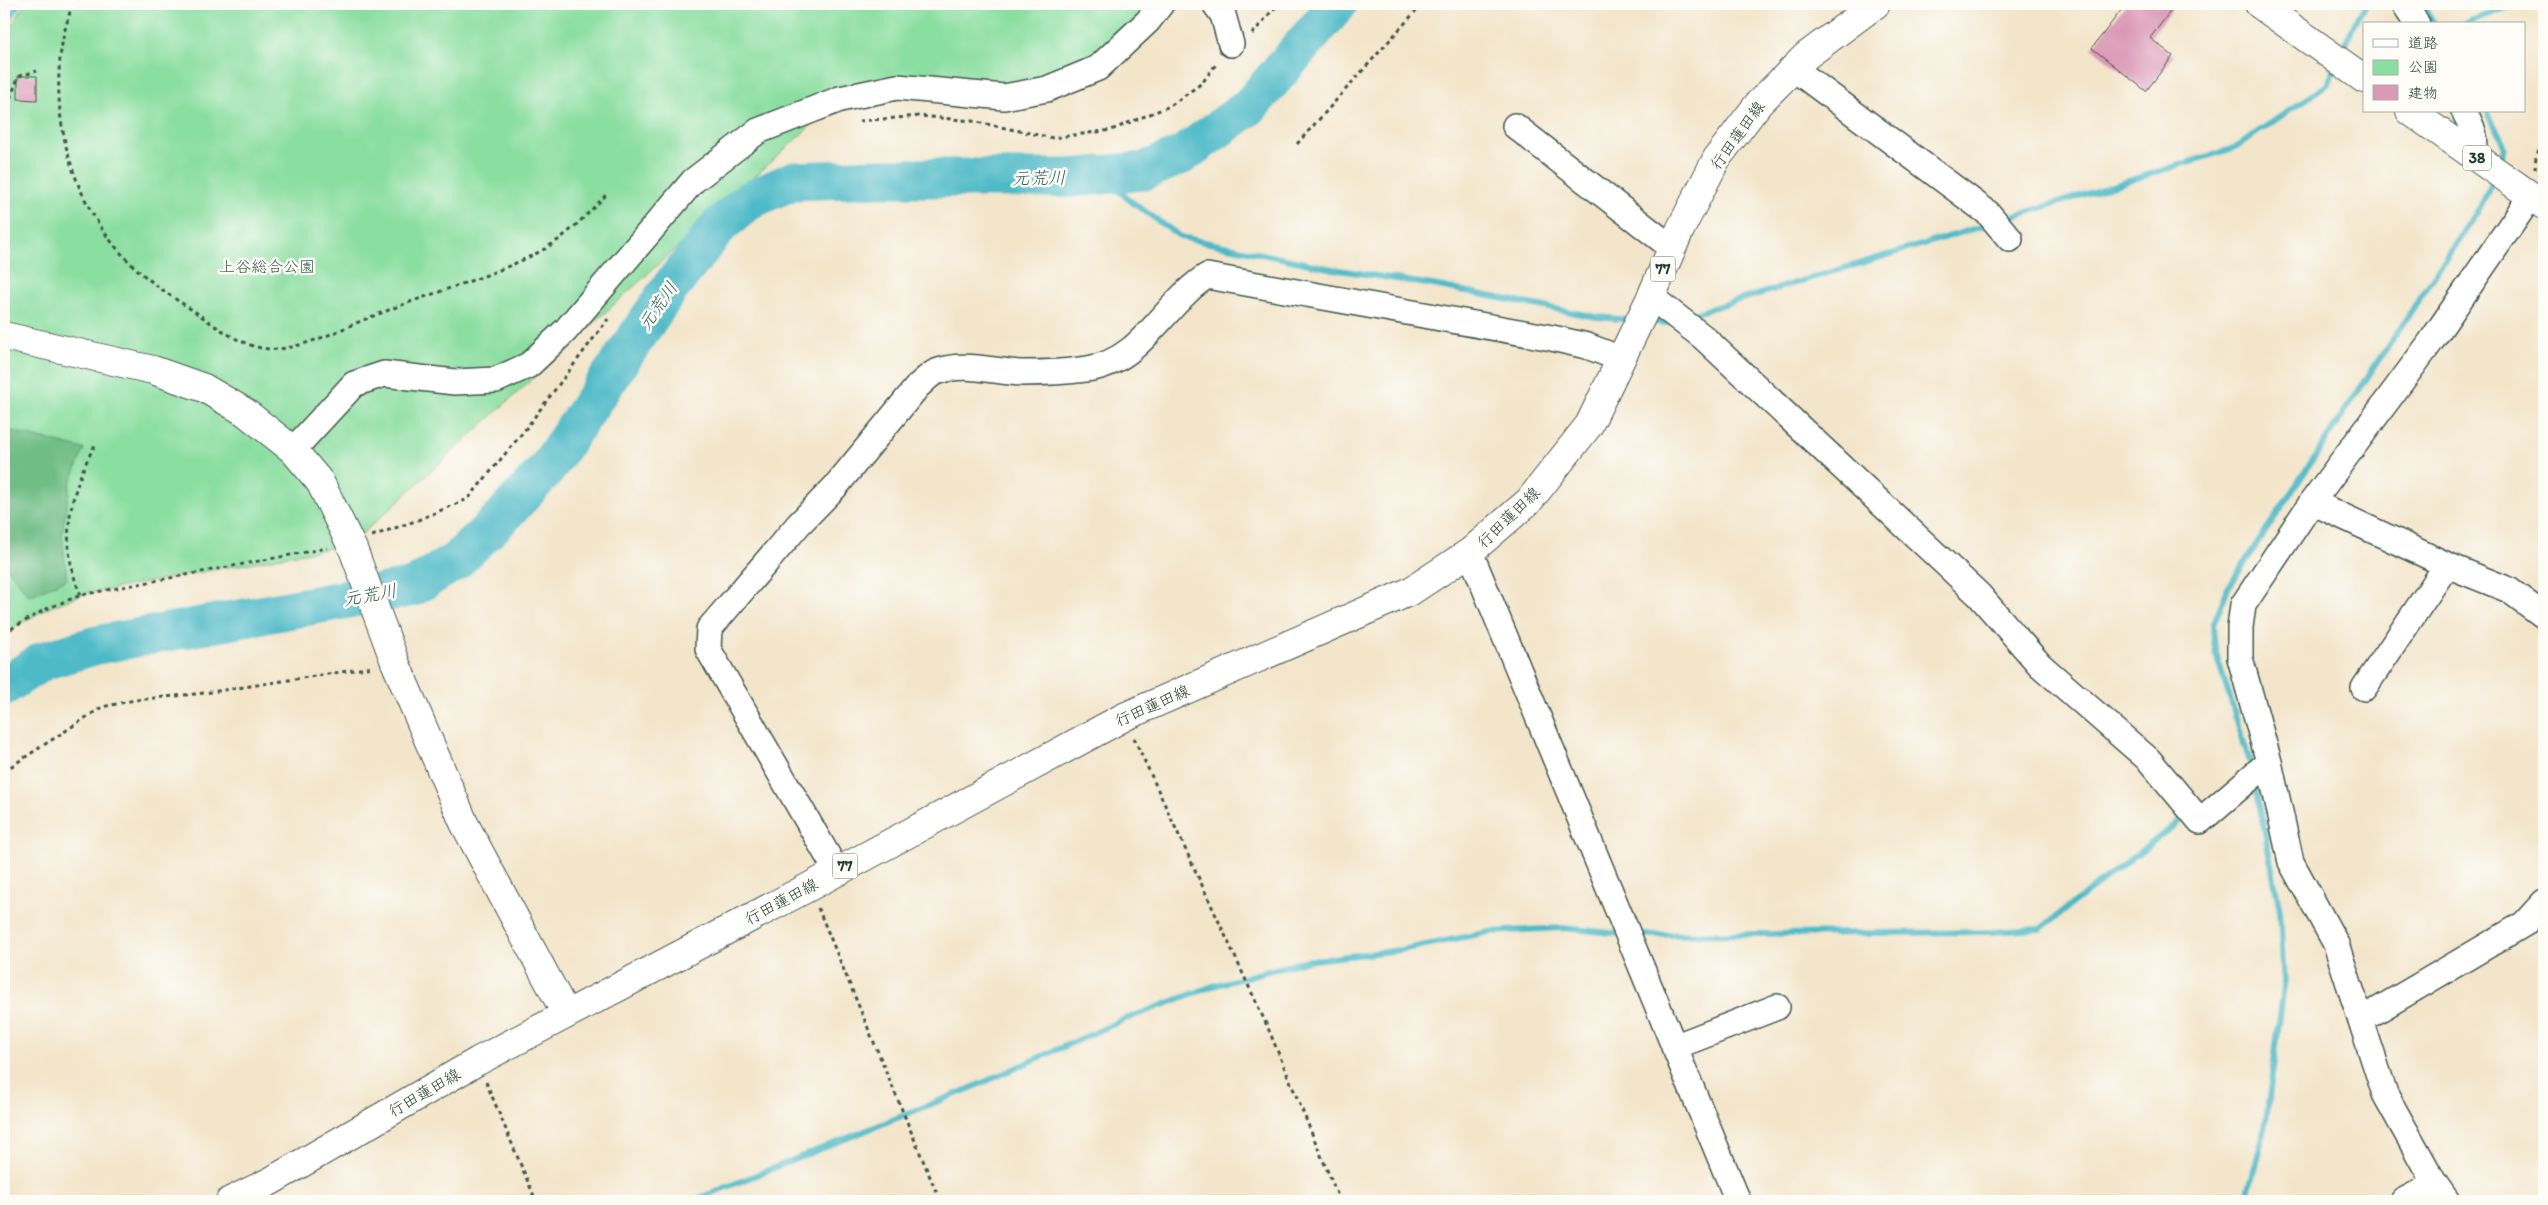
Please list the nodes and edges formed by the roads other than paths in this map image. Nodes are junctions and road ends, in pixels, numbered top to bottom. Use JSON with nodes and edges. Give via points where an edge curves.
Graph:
{"nodes":[{"id":1,"x":1161,"y":4,"type":"edge"},
{"id":2,"x":1876,"y":4,"type":"edge"},
{"id":3,"x":2258,"y":4,"type":"edge"},
{"id":4,"x":2404,"y":4,"type":"edge"},
{"id":5,"x":1222,"y":7,"type":"edge"},
{"id":6,"x":2416,"y":22,"type":"edge"},
{"id":7,"x":1231,"y":44,"type":"road end"},
{"id":8,"x":1793,"y":68,"type":"junction"},
{"id":9,"x":2363,"y":78,"type":"edge"},
{"id":10,"x":2411,"y":112,"type":"edge"},
{"id":11,"x":2464,"y":112,"type":"edge"},
{"id":12,"x":1515,"y":126,"type":"dead end"},
{"id":13,"x":2474,"y":156,"type":"junction"},
{"id":14,"x":2538,"y":201,"type":"edge"},
{"id":15,"x":2010,"y":239,"type":"dead end"},
{"id":16,"x":1672,"y":248,"type":"junction"},
{"id":17,"x":1651,"y":297,"type":"junction"},
{"id":18,"x":4,"y":336,"type":"edge"},
{"id":19,"x":1621,"y":358,"type":"junction"},
{"id":20,"x":293,"y":450,"type":"junction"},
{"id":21,"x":2312,"y":502,"type":"junction"},
{"id":22,"x":1470,"y":552,"type":"junction"},
{"id":23,"x":2447,"y":566,"type":"junction"},
{"id":24,"x":2544,"y":616,"type":"edge"},
{"id":25,"x":2364,"y":688,"type":"dead end"},
{"id":26,"x":2269,"y":762,"type":"junction"},
{"id":27,"x":836,"y":870,"type":"junction"},
{"id":28,"x":2544,"y":902,"type":"edge"},
{"id":29,"x":1777,"y":1007,"type":"dead end"},
{"id":30,"x":566,"y":1014,"type":"junction"},
{"id":31,"x":2361,"y":1020,"type":"junction"},
{"id":32,"x":1674,"y":1047,"type":"junction"},
{"id":33,"x":2441,"y":1193,"type":"edge"},
{"id":34,"x":230,"y":1201,"type":"edge"},
{"id":35,"x":1738,"y":1201,"type":"edge"},
{"id":36,"x":2403,"y":1201,"type":"edge"}],
"edges":[{"from":1,"to":20,"type":"street","via":[[1148,21],[1098,68],[1047,89],[1004,97],[897,88],[840,99],[758,132],[693,181],[566,330],[529,365],[496,380],[455,382],[384,374],[354,384]]},
{"from":2,"to":8,"type":"main road","name":"行田蓮田線","number":"77"},
{"from":3,"to":9,"type":"main road"},
{"from":4,"to":6,"type":"street"},
{"from":5,"to":7,"type":"street"},
{"from":8,"to":15,"type":"street","via":[[1988,213]]},
{"from":8,"to":16,"type":"main road","name":"行田蓮田線","number":"77","via":[[1759,103],[1717,158]]},
{"from":10,"to":13,"type":"main road","number":"38"},
{"from":11,"to":13,"type":"street","via":[[2476,141]]},
{"from":12,"to":16,"type":"street"},
{"from":13,"to":14,"type":"main road","number":"38"},
{"from":14,"to":21,"type":"street"},
{"from":16,"to":17,"type":"main road","name":"行田蓮田線","number":"77"},
{"from":17,"to":19,"type":"main road","name":"行田蓮田線","number":"77"},
{"from":17,"to":26,"type":"street","via":[[1703,337],[1979,595],[2040,665],[2149,760],[2200,821]]},
{"from":18,"to":20,"type":"main road","via":[[153,370],[204,388],[244,412]]},
{"from":19,"to":22,"type":"main road","name":"行田蓮田線","number":"77","via":[[1589,426],[1529,501]]},
{"from":19,"to":27,"type":"street","via":[[1552,338],[1207,276],[1192,285],[1123,358],[1088,369],[1023,373],[957,367],[934,372],[918,386],[835,487],[792,531],[709,628],[708,649]]},
{"from":20,"to":30,"type":"main road","via":[[320,482],[352,546],[394,657],[464,824]]},
{"from":21,"to":23,"type":"street"},
{"from":21,"to":26,"type":"street","via":[[2243,605],[2240,658]]},
{"from":22,"to":27,"type":"main road","name":"行田蓮田線","number":"77","via":[[1411,591],[1124,717]]},
{"from":22,"to":32,"type":"street"},
{"from":23,"to":24,"type":"street","via":[[2509,590]]},
{"from":23,"to":25,"type":"street"},
{"from":26,"to":31,"type":"street","via":[[2290,862],[2336,944]]},
{"from":27,"to":30,"type":"main road","name":"行田蓮田線","number":"77"},
{"from":28,"to":31,"type":"street","via":[[2524,924]]},
{"from":29,"to":32,"type":"street"},
{"from":30,"to":34,"type":"main road","name":"行田蓮田線","number":"77"},
{"from":31,"to":33,"type":"street","via":[[2385,1094]]},
{"from":32,"to":35,"type":"street"},
{"from":33,"to":36,"type":"street"}]}
